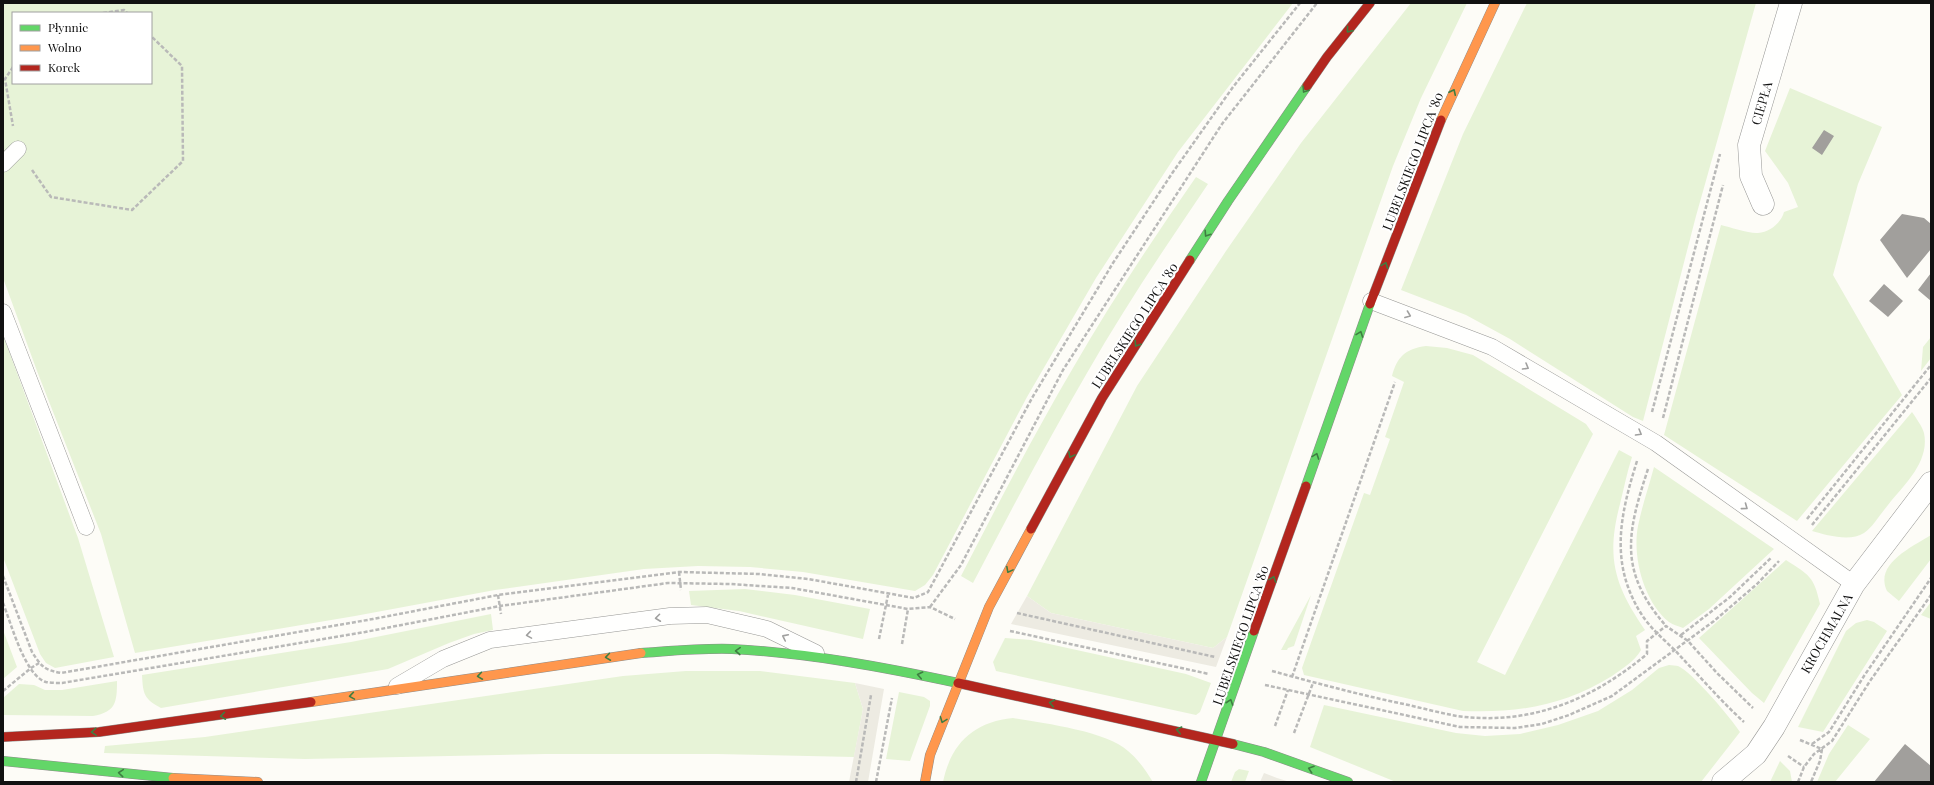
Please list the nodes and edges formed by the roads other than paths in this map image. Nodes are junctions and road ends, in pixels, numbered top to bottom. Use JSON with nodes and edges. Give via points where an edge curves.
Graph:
{"nodes":[{"id":1,"x":1370,"y":3,"type":"edge"},
{"id":2,"x":1495,"y":3,"type":"edge"},
{"id":3,"x":1791,"y":3,"type":"edge"},
{"id":4,"x":18,"y":149,"type":"road end"},
{"id":5,"x":3,"y":164,"type":"edge"},
{"id":6,"x":1763,"y":204,"type":"dead end"},
{"id":7,"x":1371,"y":301,"type":"junction"},
{"id":8,"x":3,"y":312,"type":"edge"},
{"id":9,"x":1931,"y":482,"type":"edge"},
{"id":10,"x":86,"y":527,"type":"dead end"},
{"id":11,"x":1854,"y":584,"type":"junction"},
{"id":12,"x":832,"y":660,"type":"junction"},
{"id":13,"x":958,"y":683,"type":"junction"},
{"id":14,"x":390,"y":690,"type":"junction"},
{"id":15,"x":3,"y":737,"type":"edge"},
{"id":16,"x":1217,"y":738,"type":"junction"},
{"id":17,"x":1765,"y":740,"type":"junction"},
{"id":18,"x":3,"y":761,"type":"edge"},
{"id":19,"x":258,"y":782,"type":"edge"},
{"id":20,"x":925,"y":782,"type":"edge"},
{"id":21,"x":1201,"y":782,"type":"edge"},
{"id":22,"x":1348,"y":782,"type":"edge"},
{"id":23,"x":1723,"y":782,"type":"edge"},
{"id":24,"x":1750,"y":782,"type":"edge"}],
"edges":[{"from":1,"to":13,"type":"main road","name":"LUBELSKIEGO LIPCA '80","one_way":true,"via":[[1327,57],[1228,201],[1102,398],[989,607]]},
{"from":7,"to":2,"type":"main road","name":"LUBELSKIEGO LIPCA '80","one_way":true,"via":[[1444,112]]},
{"from":3,"to":6,"type":"street","name":"CIEPŁA","via":[[1749,146],[1751,176]]},
{"from":4,"to":5,"type":"lane"},
{"from":7,"to":11,"type":"lane","one_way":true,"via":[[1492,347],[1650,440]]},
{"from":16,"to":7,"type":"main road","name":"LUBELSKIEGO LIPCA '80","one_way":true},
{"from":8,"to":10,"type":"lane"},
{"from":9,"to":11,"type":"street","name":"KROCHMALNA"},
{"from":11,"to":17,"type":"street","name":"KROCHMALNA"},
{"from":13,"to":12,"type":"main road","one_way":true},
{"from":12,"to":14,"type":"main road","one_way":true,"via":[[754,651],[699,649],[638,653]]},
{"from":12,"to":14,"type":"lane","one_way":true,"via":[[767,629],[707,615],[670,616],[490,640],[443,659]]},
{"from":16,"to":13,"type":"main road","one_way":true},
{"from":13,"to":20,"type":"main road","name":"LUBELSKIEGO LIPCA '80","one_way":true,"via":[[930,755]]},
{"from":14,"to":15,"type":"main road","one_way":true,"via":[[227,716],[99,732]]},
{"from":16,"to":21,"type":"main road","name":"LUBELSKIEGO LIPCA '80"},
{"from":22,"to":16,"type":"main road","one_way":true},
{"from":17,"to":23,"type":"street","name":"KROCHMALNA"},
{"from":17,"to":24,"type":"street"},
{"from":19,"to":18,"type":"main road","one_way":true,"via":[[174,778]]}]}
